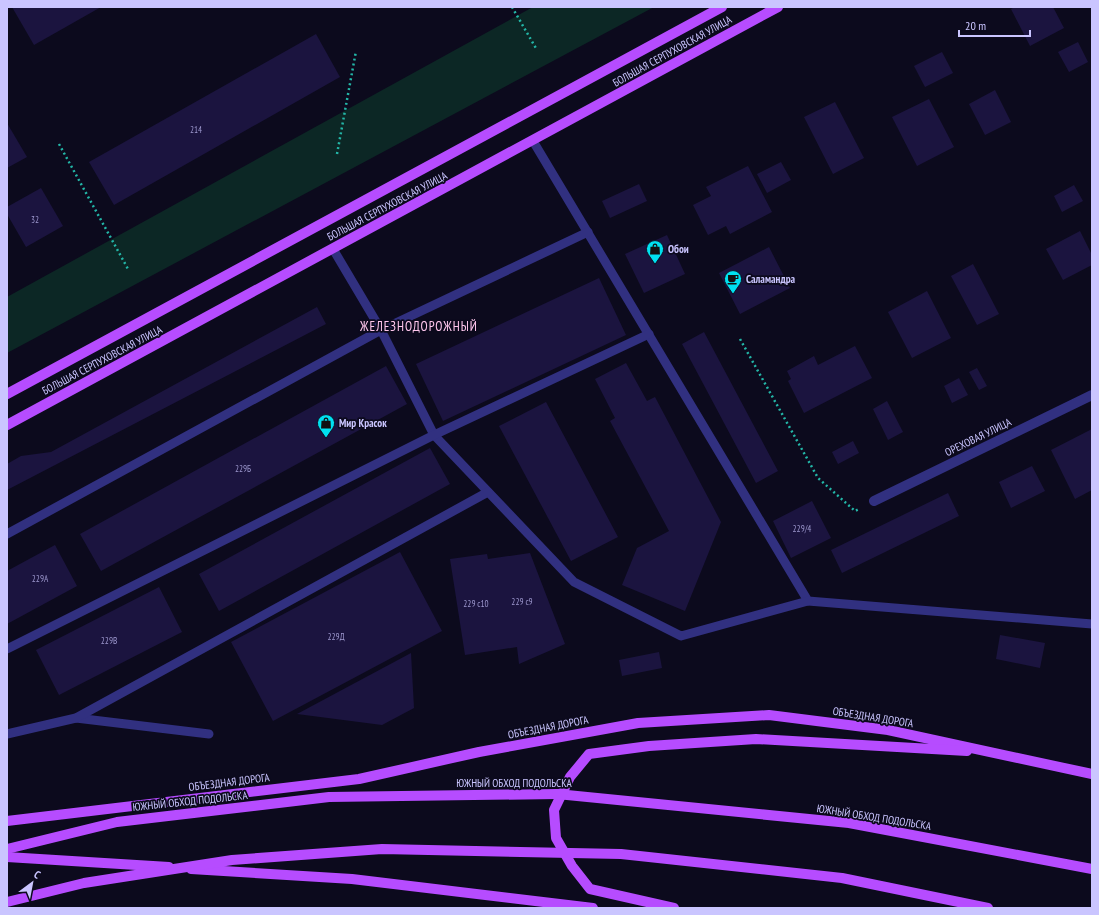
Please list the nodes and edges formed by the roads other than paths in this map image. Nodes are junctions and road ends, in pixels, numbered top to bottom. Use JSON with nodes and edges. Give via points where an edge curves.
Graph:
{"nodes":[{"id":1,"x":722,"y":7,"type":"edge"},
{"id":2,"x":778,"y":7,"type":"edge"},
{"id":3,"x":533,"y":141,"type":"junction"},
{"id":4,"x":588,"y":232,"type":"junction"},
{"id":5,"x":333,"y":249,"type":"junction"},
{"id":6,"x":381,"y":330,"type":"junction"},
{"id":7,"x":649,"y":334,"type":"junction"},
{"id":8,"x":7,"y":394,"type":"edge"},
{"id":9,"x":1092,"y":395,"type":"edge"},
{"id":10,"x":7,"y":425,"type":"edge"},
{"id":11,"x":434,"y":435,"type":"junction"},
{"id":12,"x":488,"y":492,"type":"junction"},
{"id":13,"x":874,"y":501,"type":"road end"},
{"id":14,"x":7,"y":534,"type":"edge"},
{"id":15,"x":808,"y":601,"type":"junction"},
{"id":16,"x":1092,"y":624,"type":"edge"},
{"id":17,"x":7,"y":649,"type":"edge"},
{"id":18,"x":76,"y":718,"type":"junction"},
{"id":19,"x":7,"y":734,"type":"edge"},
{"id":20,"x":209,"y":734,"type":"dead end"},
{"id":21,"x":1002,"y":753,"type":"junction"},
{"id":22,"x":1092,"y":774,"type":"edge"},
{"id":23,"x":7,"y":821,"type":"edge"},
{"id":24,"x":7,"y":849,"type":"edge"},
{"id":25,"x":7,"y":857,"type":"edge"},
{"id":26,"x":1092,"y":869,"type":"edge"},
{"id":27,"x":7,"y":902,"type":"edge"},
{"id":28,"x":593,"y":908,"type":"edge"},
{"id":29,"x":674,"y":908,"type":"edge"},
{"id":30,"x":988,"y":908,"type":"edge"}],
"edges":[{"from":1,"to":8,"type":"main road","name":"БОЛЬШАЯ СЕРПУХОВСКАЯ УЛИЦА"},
{"from":2,"to":3,"type":"main road","name":"БОЛЬШАЯ СЕРПУХОВСКАЯ УЛИЦА"},
{"from":3,"to":4,"type":"lane"},
{"from":3,"to":5,"type":"main road","name":"БОЛЬШАЯ СЕРПУХОВСКАЯ УЛИЦА"},
{"from":4,"to":6,"type":"lane"},
{"from":4,"to":7,"type":"lane"},
{"from":5,"to":6,"type":"lane"},
{"from":5,"to":10,"type":"main road","name":"БОЛЬШАЯ СЕРПУХОВСКАЯ УЛИЦА"},
{"from":6,"to":11,"type":"lane"},
{"from":6,"to":14,"type":"lane"},
{"from":7,"to":11,"type":"lane"},
{"from":7,"to":15,"type":"lane"},
{"from":9,"to":13,"type":"street","name":"ОРЕХОВАЯ УЛИЦА"},
{"from":11,"to":12,"type":"lane"},
{"from":11,"to":17,"type":"lane"},
{"from":12,"to":15,"type":"lane","via":[[574,582],[681,636]]},
{"from":12,"to":18,"type":"lane"},
{"from":15,"to":16,"type":"lane"},
{"from":18,"to":19,"type":"lane"},
{"from":18,"to":20,"type":"lane"},
{"from":21,"to":22,"type":"main road","name":"ОБЪЕЗДНАЯ ДОРОГА"},
{"from":21,"to":23,"type":"main road","name":"ОБЪЕЗДНАЯ ДОРОГА","via":[[888,730],[769,715],[638,723],[478,752],[359,779]]},
{"from":21,"to":29,"type":"main road","via":[[756,739],[650,746],[589,754],[570,777],[554,810],[556,838],[572,866],[590,889]]},
{"from":24,"to":26,"type":"main road","name":"ЮЖНЫЙ ОБХОД ПОДОЛЬСКА","bridge":true,"via":[[117,822],[329,797],[557,794],[849,823]]},
{"from":25,"to":28,"type":"main road","via":[[352,879]]},
{"from":27,"to":30,"type":"main road","bridge":true,"via":[[84,883],[232,860],[382,849],[621,854],[842,878]]}]}
